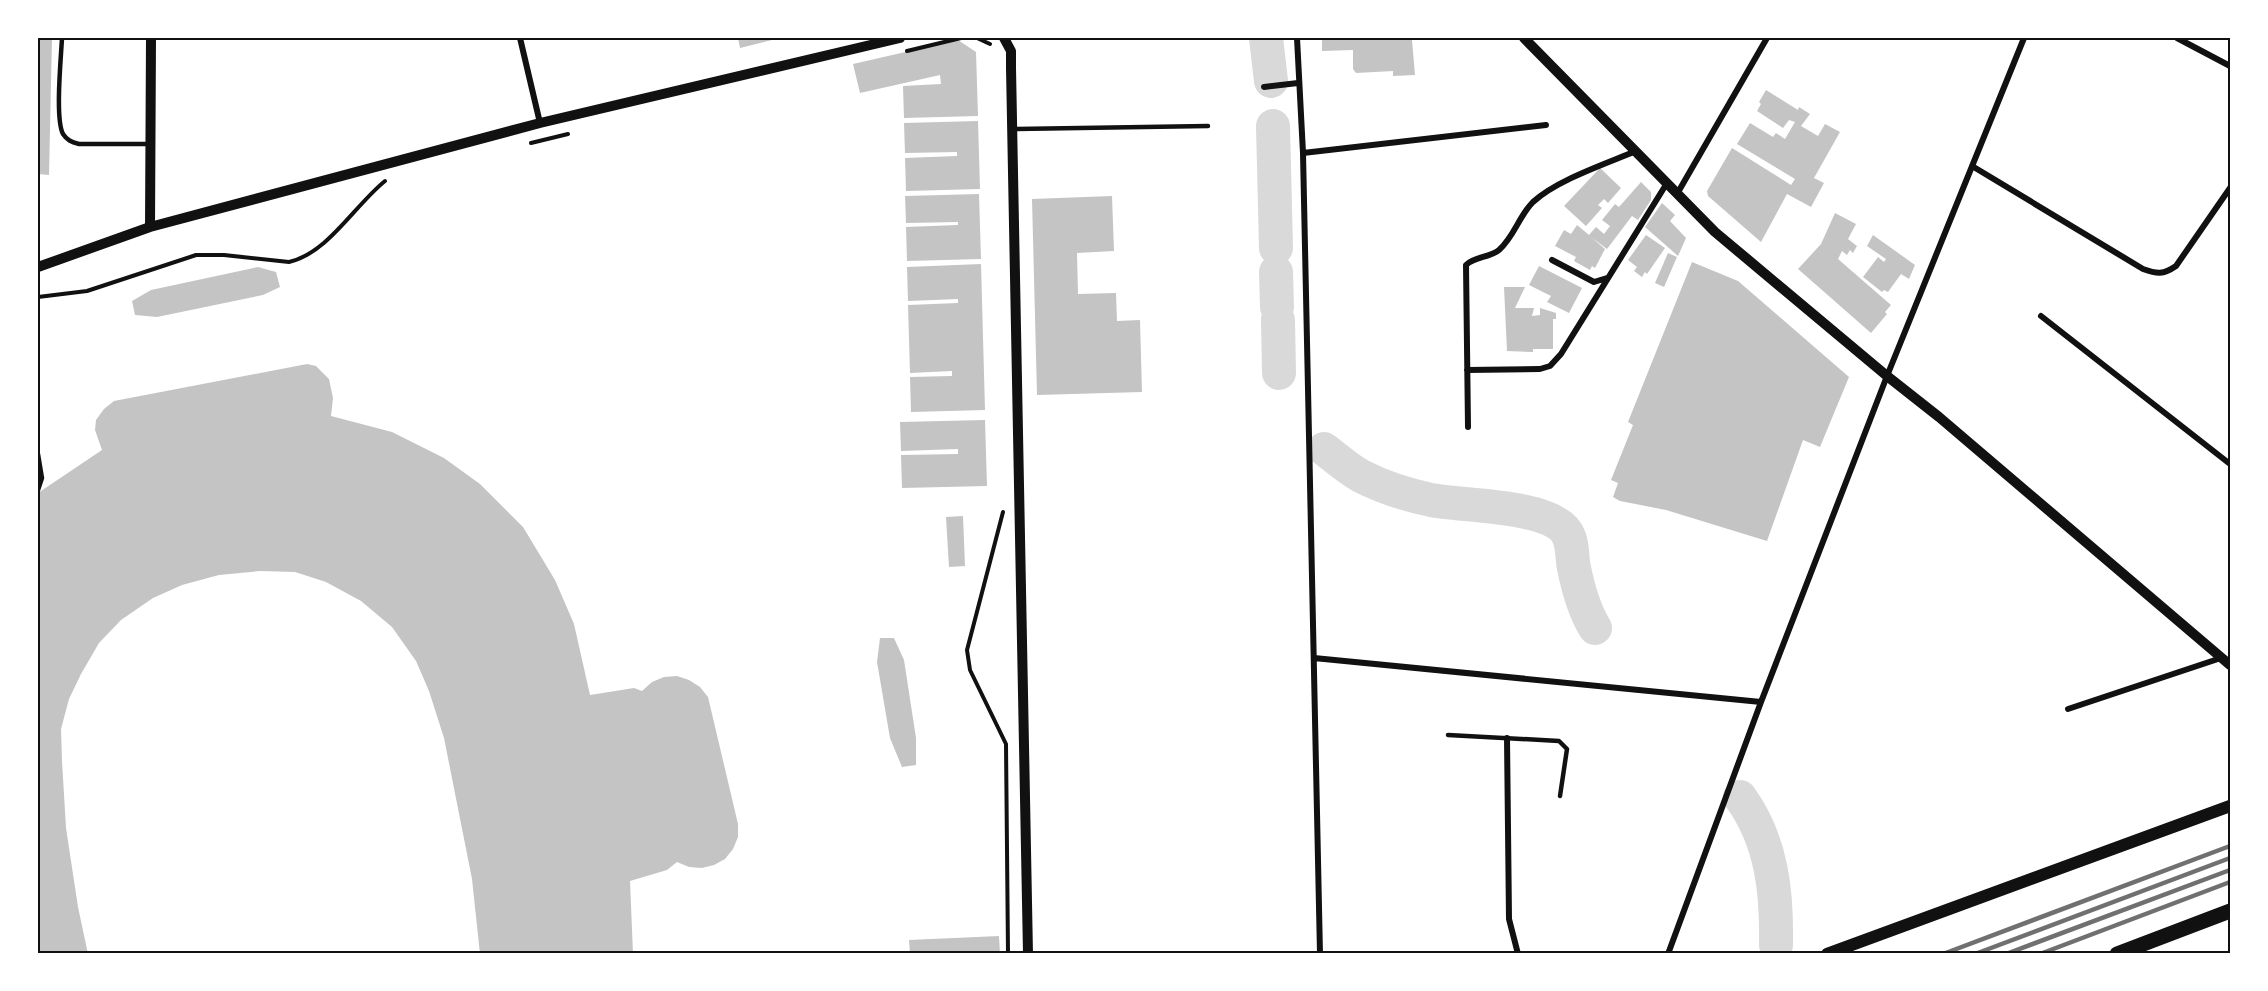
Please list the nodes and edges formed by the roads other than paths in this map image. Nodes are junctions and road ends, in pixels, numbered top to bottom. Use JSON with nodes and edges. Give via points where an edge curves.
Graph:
{"nodes":[{"id":1,"x":62,"y":38,"type":"edge"},
{"id":2,"x":151,"y":38,"type":"edge"},
{"id":3,"x":520,"y":38,"type":"edge"},
{"id":4,"x":900,"y":38,"type":"edge"},
{"id":5,"x":1004,"y":38,"type":"edge"},
{"id":6,"x":1297,"y":38,"type":"edge"},
{"id":7,"x":1524,"y":38,"type":"edge"},
{"id":8,"x":1767,"y":38,"type":"edge"},
{"id":9,"x":2024,"y":38,"type":"edge"},
{"id":10,"x":2177,"y":38,"type":"edge"},
{"id":11,"x":2230,"y":66,"type":"edge"},
{"id":12,"x":1298,"y":83,"type":"junction"},
{"id":13,"x":1264,"y":87,"type":"dead end"},
{"id":14,"x":540,"y":123,"type":"junction"},
{"id":15,"x":1546,"y":125,"type":"dead end"},
{"id":16,"x":1208,"y":126,"type":"dead end"},
{"id":17,"x":1012,"y":129,"type":"junction"},
{"id":18,"x":150,"y":144,"type":"junction"},
{"id":19,"x":1636,"y":151,"type":"junction"},
{"id":20,"x":1303,"y":153,"type":"junction"},
{"id":21,"x":1972,"y":166,"type":"junction"},
{"id":22,"x":1667,"y":183,"type":"junction"},
{"id":23,"x":2230,"y":188,"type":"edge"},
{"id":24,"x":1677,"y":194,"type":"junction"},
{"id":25,"x":150,"y":227,"type":"junction"},
{"id":26,"x":1552,"y":260,"type":"dead end"},
{"id":27,"x":38,"y":267,"type":"edge"},
{"id":28,"x":1608,"y":278,"type":"junction"},
{"id":29,"x":2041,"y":316,"type":"dead end"},
{"id":30,"x":1467,"y":370,"type":"junction"},
{"id":31,"x":1887,"y":376,"type":"junction"},
{"id":32,"x":1468,"y":427,"type":"dead end"},
{"id":33,"x":38,"y":454,"type":"edge"},
{"id":34,"x":2230,"y":464,"type":"edge"},
{"id":35,"x":38,"y":490,"type":"edge"},
{"id":36,"x":1314,"y":658,"type":"junction"},
{"id":37,"x":2226,"y":661,"type":"edge"},
{"id":38,"x":1761,"y":702,"type":"junction"},
{"id":39,"x":2068,"y":710,"type":"dead end"},
{"id":40,"x":1448,"y":735,"type":"dead end"},
{"id":41,"x":1507,"y":738,"type":"junction"},
{"id":42,"x":1560,"y":796,"type":"dead end"},
{"id":43,"x":2230,"y":806,"type":"edge"},
{"id":44,"x":2230,"y":911,"type":"edge"},
{"id":45,"x":1028,"y":954,"type":"edge"},
{"id":46,"x":1320,"y":954,"type":"edge"},
{"id":47,"x":1518,"y":954,"type":"edge"},
{"id":48,"x":1668,"y":954,"type":"edge"},
{"id":49,"x":1827,"y":954,"type":"edge"},
{"id":50,"x":2117,"y":954,"type":"edge"}],
"edges":[{"from":1,"to":18,"type":"lane","via":[[59,118],[68,141]]},
{"from":2,"to":18,"type":"street"},
{"from":3,"to":14,"type":"street"},
{"from":4,"to":14,"type":"street"},
{"from":5,"to":17,"type":"street","via":[[1011,51]]},
{"from":6,"to":12,"type":"street"},
{"from":7,"to":19,"type":"street"},
{"from":8,"to":24,"type":"street"},
{"from":9,"to":21,"type":"street"},
{"from":10,"to":11,"type":"street"},
{"from":12,"to":13,"type":"street"},
{"from":12,"to":20,"type":"street"},
{"from":14,"to":25,"type":"street"},
{"from":15,"to":20,"type":"street"},
{"from":16,"to":17,"type":"lane"},
{"from":17,"to":45,"type":"street"},
{"from":18,"to":25,"type":"street"},
{"from":19,"to":22,"type":"street"},
{"from":19,"to":30,"type":"street","via":[[1555,186],[1532,203],[1496,253],[1471,260],[1466,266]]},
{"from":20,"to":36,"type":"street"},
{"from":21,"to":23,"type":"street","via":[[2143,269],[2158,274],[2176,266]]},
{"from":21,"to":31,"type":"street"},
{"from":22,"to":24,"type":"street"},
{"from":22,"to":28,"type":"street"},
{"from":24,"to":31,"type":"street","via":[[1715,232]]},
{"from":25,"to":27,"type":"street"},
{"from":26,"to":28,"type":"street","via":[[1594,282]]},
{"from":28,"to":30,"type":"street","via":[[1550,366]]},
{"from":29,"to":34,"type":"street"},
{"from":30,"to":32,"type":"street"},
{"from":31,"to":37,"type":"street"},
{"from":31,"to":38,"type":"street"},
{"from":33,"to":35,"type":"lane","via":[[42,478]]},
{"from":36,"to":38,"type":"street"},
{"from":36,"to":46,"type":"street"},
{"from":37,"to":39,"type":"street"},
{"from":38,"to":48,"type":"street"},
{"from":40,"to":41,"type":"lane"},
{"from":41,"to":42,"type":"lane","via":[[1559,741],[1567,748]]},
{"from":41,"to":47,"type":"street","via":[[1509,919]]},
{"from":43,"to":49,"type":"main road"},
{"from":44,"to":50,"type":"main road"}]}
